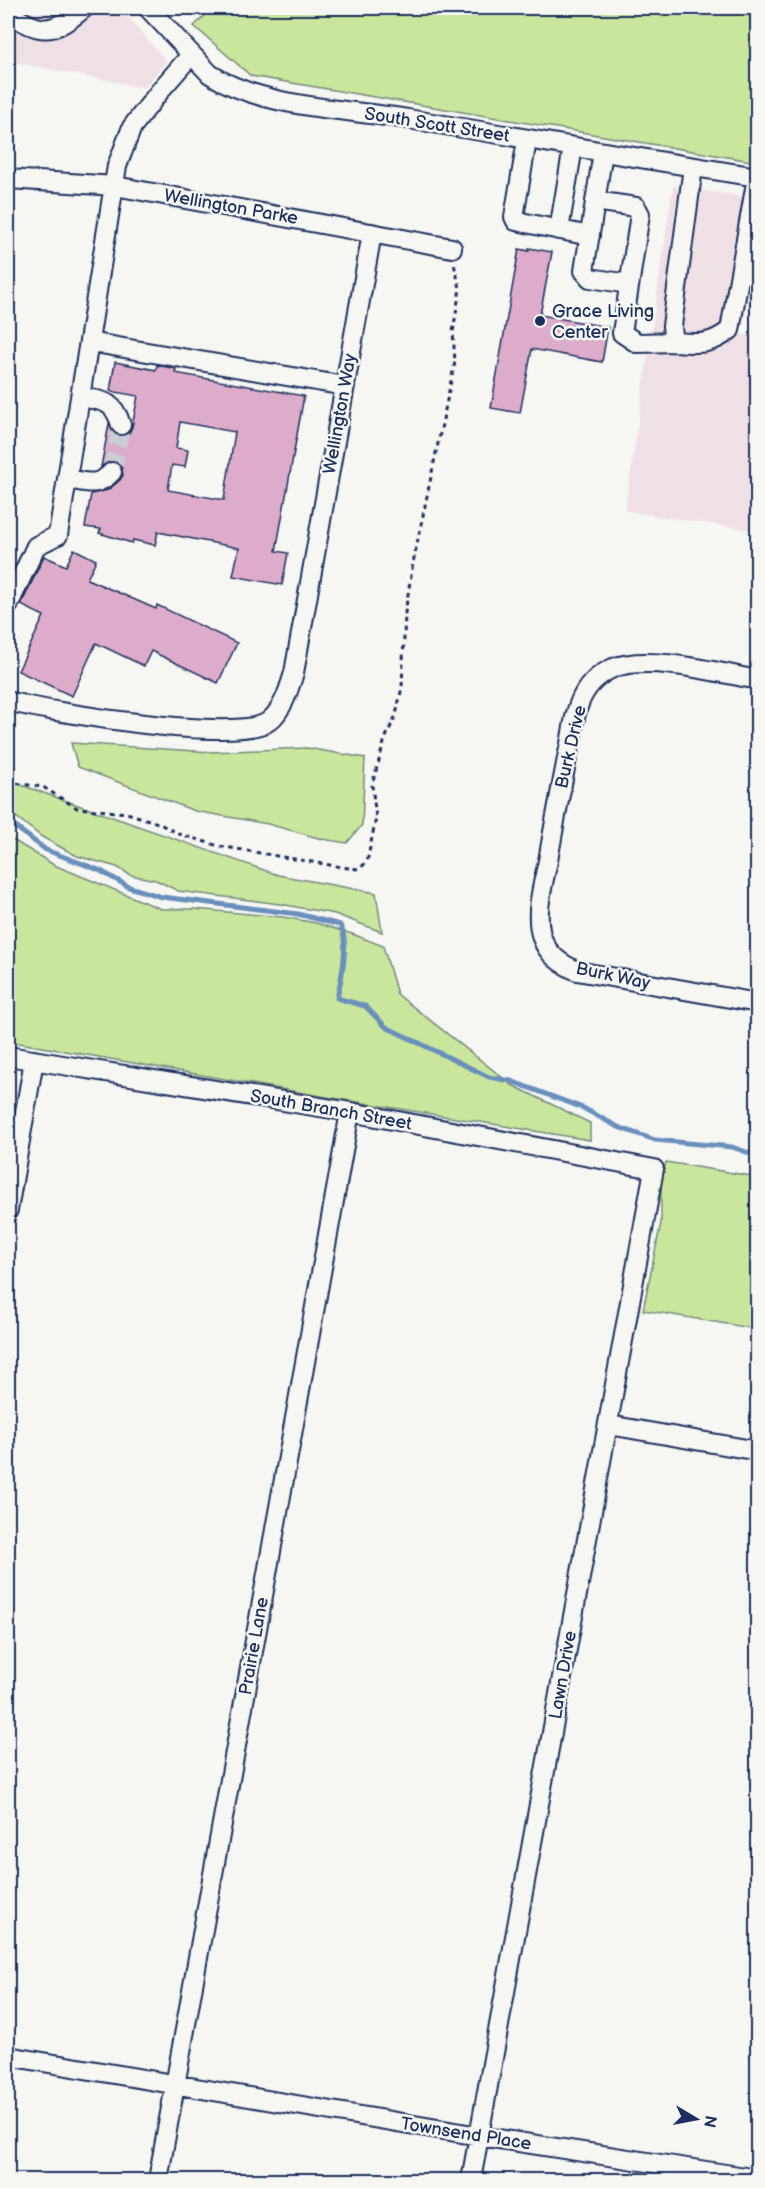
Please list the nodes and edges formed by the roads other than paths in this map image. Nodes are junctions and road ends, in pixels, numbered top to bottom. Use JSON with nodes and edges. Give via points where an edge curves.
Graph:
{"nodes":[{"id":1,"x":84,"y":8,"type":"edge"},
{"id":2,"x":148,"y":8,"type":"edge"},
{"id":3,"x":8,"y":13,"type":"edge"},
{"id":4,"x":191,"y":56,"type":"junction"},
{"id":5,"x":527,"y":140,"type":"junction"},
{"id":6,"x":573,"y":147,"type":"junction"},
{"id":7,"x":603,"y":152,"type":"junction"},
{"id":8,"x":693,"y":167,"type":"junction"},
{"id":9,"x":757,"y":177,"type":"edge"},
{"id":10,"x":8,"y":179,"type":"edge"},
{"id":11,"x":115,"y":186,"type":"junction"},
{"id":12,"x":595,"y":201,"type":"junction"},
{"id":13,"x":559,"y":231,"type":"junction"},
{"id":14,"x":372,"y":233,"type":"junction"},
{"id":15,"x":590,"y":236,"type":"junction"},
{"id":16,"x":452,"y":248,"type":"road end"},
{"id":17,"x":629,"y":285,"type":"junction"},
{"id":18,"x":89,"y":342,"type":"junction"},
{"id":19,"x":676,"y":342,"type":"junction"},
{"id":20,"x":345,"y":386,"type":"junction"},
{"id":21,"x":81,"y":398,"type":"junction"},
{"id":22,"x":121,"y":425,"type":"dead end"},
{"id":23,"x":112,"y":472,"type":"dead end"},
{"id":24,"x":68,"y":479,"type":"junction"},
{"id":25,"x":8,"y":606,"type":"edge"},
{"id":26,"x":758,"y":680,"type":"edge"},
{"id":27,"x":8,"y":701,"type":"edge"},
{"id":28,"x":557,"y":806,"type":"joint"},
{"id":29,"x":758,"y":1003,"type":"edge"},
{"id":30,"x":8,"y":1056,"type":"edge"},
{"id":31,"x":34,"y":1060,"type":"junction"},
{"id":32,"x":350,"y":1112,"type":"junction"},
{"id":33,"x":654,"y":1169,"type":"joint"},
{"id":34,"x":8,"y":1210,"type":"edge"},
{"id":35,"x":609,"y":1425,"type":"junction"},
{"id":36,"x":758,"y":1451,"type":"edge"},
{"id":37,"x":8,"y":2056,"type":"edge"},
{"id":38,"x":175,"y":2085,"type":"junction"},
{"id":39,"x":479,"y":2136,"type":"junction"},
{"id":40,"x":758,"y":2179,"type":"edge"},
{"id":41,"x":158,"y":2181,"type":"edge"},
{"id":42,"x":471,"y":2181,"type":"edge"}],
"edges":[{"from":1,"to":3,"type":"street","via":[[50,30],[39,30]]},
{"from":2,"to":4,"type":"street","name":"South Scott Street"},
{"from":4,"to":5,"type":"street","name":"South Scott Street","via":[[210,74],[249,92]]},
{"from":4,"to":11,"type":"street","via":[[132,127],[117,166]]},
{"from":5,"to":6,"type":"street","name":"South Scott Street"},
{"from":5,"to":13,"type":"street","via":[[514,217],[519,223]]},
{"from":6,"to":7,"type":"street","name":"South Scott Street"},
{"from":6,"to":13,"type":"street"},
{"from":7,"to":8,"type":"street","name":"South Scott Street"},
{"from":7,"to":12,"type":"street"},
{"from":8,"to":9,"type":"street","name":"South Scott Street"},
{"from":8,"to":19,"type":"street","via":[[672,326]]},
{"from":9,"to":19,"type":"street","via":[[730,330],[716,341]]},
{"from":10,"to":11,"type":"street","name":"Wellington Parke"},
{"from":11,"to":14,"type":"street","name":"Wellington Parke"},
{"from":11,"to":18,"type":"street"},
{"from":12,"to":15,"type":"street"},
{"from":12,"to":17,"type":"street","via":[[639,210]]},
{"from":13,"to":15,"type":"street"},
{"from":14,"to":16,"type":"street","name":"Wellington Parke"},
{"from":14,"to":20,"type":"street","name":"Wellington Way"},
{"from":15,"to":17,"type":"street","via":[[586,276]]},
{"from":17,"to":19,"type":"street","via":[[622,333],[637,343]]},
{"from":18,"to":20,"type":"street"},
{"from":18,"to":21,"type":"street"},
{"from":20,"to":27,"type":"street","name":"Wellington Way","via":[[294,673],[286,698],[269,722],[243,730],[131,723],[35,709]]},
{"from":21,"to":22,"type":"street","via":[[105,402],[117,412]]},
{"from":21,"to":24,"type":"street"},
{"from":23,"to":24,"type":"street","via":[[104,481],[94,483]]},
{"from":24,"to":25,"type":"street","via":[[58,535],[36,546]]},
{"from":26,"to":28,"type":"street","name":"Burk Drive","via":[[668,664],[613,668],[591,682],[579,704]]},
{"from":28,"to":29,"type":"street","name":"Burk Way","via":[[540,902],[542,937],[549,952],[577,971]]},
{"from":30,"to":31,"type":"street","name":"South Branch Street"},
{"from":31,"to":32,"type":"street","name":"South Branch Street"},
{"from":31,"to":34,"type":"street"},
{"from":32,"to":33,"type":"street","name":"South Branch Street"},
{"from":32,"to":38,"type":"street","name":"Prairie Lane"},
{"from":33,"to":35,"type":"street","name":"Lawn Drive"},
{"from":35,"to":36,"type":"street"},
{"from":35,"to":39,"type":"street","name":"Lawn Drive"},
{"from":37,"to":38,"type":"street","name":"Townsend Place"},
{"from":38,"to":39,"type":"street","name":"Townsend Place"},
{"from":38,"to":41,"type":"street","name":"Prairie Lane"},
{"from":39,"to":40,"type":"street","name":"Townsend Place"},
{"from":39,"to":42,"type":"street","name":"Lawn Drive"}]}
